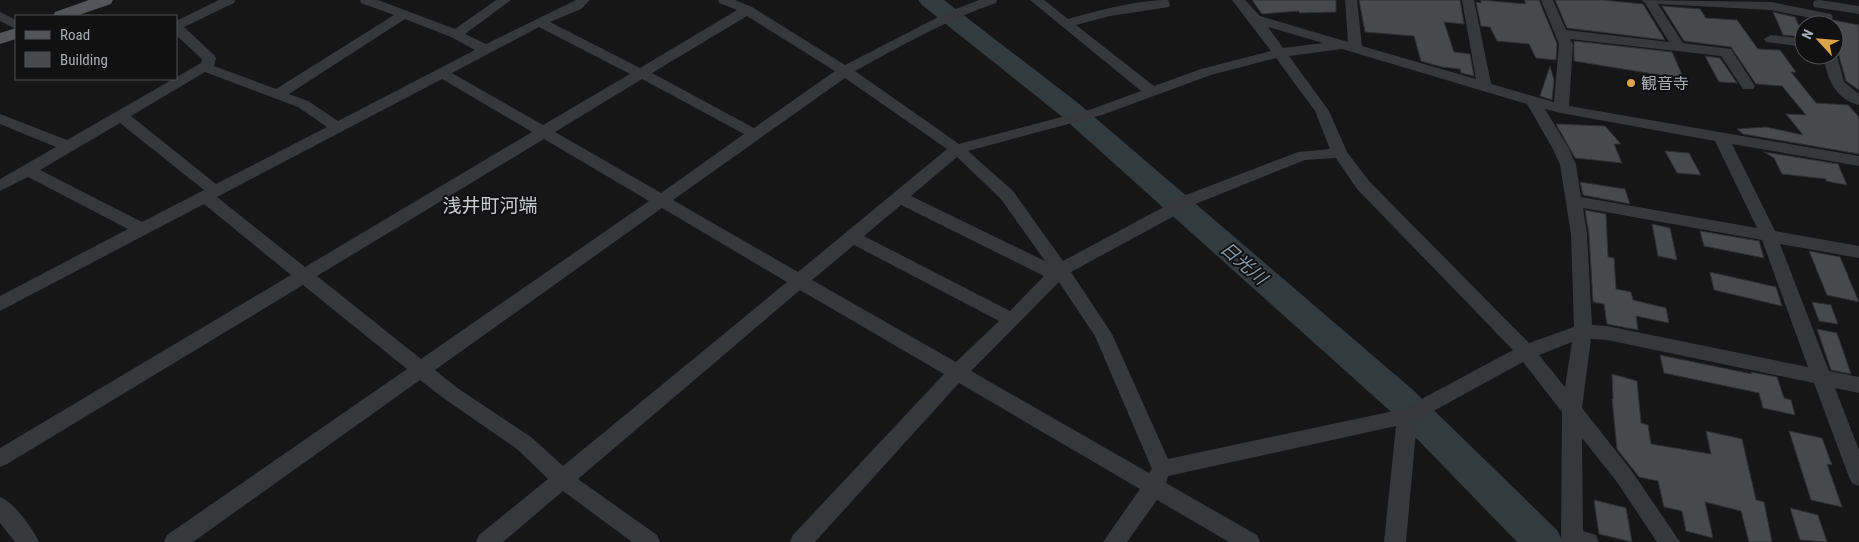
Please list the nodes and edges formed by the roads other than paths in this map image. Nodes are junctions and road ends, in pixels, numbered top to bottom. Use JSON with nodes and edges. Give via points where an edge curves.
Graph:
{"nodes":[{"id":1,"x":105,"y":0,"type":"edge"},
{"id":2,"x":228,"y":0,"type":"edge"},
{"id":3,"x":366,"y":0,"type":"edge"},
{"id":4,"x":406,"y":0,"type":"edge"},
{"id":5,"x":505,"y":0,"type":"edge"},
{"id":6,"x":584,"y":0,"type":"edge"},
{"id":7,"x":724,"y":0,"type":"edge"},
{"id":8,"x":991,"y":0,"type":"edge"},
{"id":9,"x":1036,"y":0,"type":"edge"},
{"id":10,"x":1162,"y":0,"type":"edge"},
{"id":11,"x":1238,"y":0,"type":"edge"},
{"id":12,"x":1351,"y":0,"type":"edge"},
{"id":13,"x":1468,"y":0,"type":"edge"},
{"id":14,"x":1547,"y":0,"type":"edge"},
{"id":15,"x":1648,"y":0,"type":"edge"},
{"id":16,"x":1733,"y":2,"type":"edge"},
{"id":17,"x":1818,"y":2,"type":"edge"},
{"id":18,"x":747,"y":10,"type":"junction"},
{"id":19,"x":1859,"y":10,"type":"edge"},
{"id":20,"x":399,"y":12,"type":"junction"},
{"id":21,"x":63,"y":15,"type":"edge"},
{"id":22,"x":1804,"y":15,"type":"edge"},
{"id":23,"x":1823,"y":15,"type":"edge"},
{"id":24,"x":0,"y":16,"type":"edge"},
{"id":25,"x":1255,"y":19,"type":"junction"},
{"id":26,"x":539,"y":22,"type":"junction"},
{"id":27,"x":1067,"y":23,"type":"junction"},
{"id":28,"x":15,"y":24,"type":"edge"},
{"id":29,"x":178,"y":25,"type":"edge"},
{"id":30,"x":178,"y":28,"type":"edge"},
{"id":31,"x":15,"y":32,"type":"edge"},
{"id":32,"x":456,"y":34,"type":"junction"},
{"id":33,"x":1562,"y":34,"type":"junction"},
{"id":34,"x":0,"y":39,"type":"edge"},
{"id":35,"x":1771,"y":39,"type":"dead end"},
{"id":36,"x":1794,"y":42,"type":"edge"},
{"id":37,"x":1349,"y":47,"type":"junction"},
{"id":38,"x":1679,"y":47,"type":"junction"},
{"id":39,"x":486,"y":50,"type":"junction"},
{"id":40,"x":1280,"y":53,"type":"junction"},
{"id":41,"x":1832,"y":65,"type":"edge"},
{"id":42,"x":204,"y":67,"type":"junction"},
{"id":43,"x":845,"y":71,"type":"junction"},
{"id":44,"x":442,"y":74,"type":"junction"},
{"id":45,"x":642,"y":74,"type":"junction"},
{"id":46,"x":1484,"y":86,"type":"junction"},
{"id":47,"x":1748,"y":86,"type":"dead end"},
{"id":48,"x":1152,"y":92,"type":"junction"},
{"id":49,"x":278,"y":94,"type":"junction"},
{"id":50,"x":1857,"y":99,"type":"edge"},
{"id":51,"x":1532,"y":100,"type":"junction"},
{"id":52,"x":1561,"y":108,"type":"junction"},
{"id":53,"x":121,"y":116,"type":"junction"},
{"id":54,"x":0,"y":119,"type":"edge"},
{"id":55,"x":337,"y":127,"type":"junction"},
{"id":56,"x":544,"y":132,"type":"junction"},
{"id":57,"x":755,"y":134,"type":"junction"},
{"id":58,"x":1721,"y":137,"type":"junction"},
{"id":59,"x":68,"y":146,"type":"junction"},
{"id":60,"x":957,"y":149,"type":"junction"},
{"id":61,"x":1340,"y":153,"type":"junction"},
{"id":62,"x":1859,"y":162,"type":"edge"},
{"id":63,"x":28,"y":170,"type":"junction"},
{"id":64,"x":0,"y":186,"type":"edge"},
{"id":65,"x":210,"y":194,"type":"junction"},
{"id":66,"x":899,"y":197,"type":"junction"},
{"id":67,"x":661,"y":200,"type":"junction"},
{"id":68,"x":1574,"y":202,"type":"junction"},
{"id":69,"x":142,"y":230,"type":"junction"},
{"id":70,"x":851,"y":236,"type":"junction"},
{"id":71,"x":1769,"y":236,"type":"junction"},
{"id":72,"x":1859,"y":252,"type":"edge"},
{"id":73,"x":1058,"y":272,"type":"junction"},
{"id":74,"x":304,"y":276,"type":"junction"},
{"id":75,"x":798,"y":280,"type":"junction"},
{"id":76,"x":0,"y":304,"type":"edge"},
{"id":77,"x":1012,"y":320,"type":"junction"},
{"id":78,"x":1583,"y":331,"type":"junction"},
{"id":79,"x":1526,"y":352,"type":"junction"},
{"id":80,"x":421,"y":368,"type":"junction"},
{"id":81,"x":958,"y":373,"type":"junction"},
{"id":82,"x":1821,"y":378,"type":"junction"},
{"id":83,"x":1859,"y":385,"type":"edge"},
{"id":84,"x":1572,"y":409,"type":"junction"},
{"id":85,"x":1413,"y":413,"type":"junction"},
{"id":86,"x":0,"y":458,"type":"edge"},
{"id":87,"x":1859,"y":477,"type":"edge"},
{"id":88,"x":1158,"y":478,"type":"junction"},
{"id":89,"x":562,"y":479,"type":"junction"},
{"id":90,"x":0,"y":506,"type":"edge"},
{"id":91,"x":1578,"y":541,"type":"edge"},
{"id":92,"x":28,"y":542,"type":"edge"},
{"id":93,"x":174,"y":542,"type":"edge"},
{"id":94,"x":487,"y":542,"type":"edge"},
{"id":95,"x":649,"y":542,"type":"edge"},
{"id":96,"x":801,"y":542,"type":"edge"},
{"id":97,"x":1114,"y":542,"type":"edge"},
{"id":98,"x":1249,"y":542,"type":"edge"},
{"id":99,"x":1395,"y":542,"type":"edge"},
{"id":100,"x":1669,"y":542,"type":"edge"}],
"edges":[{"from":1,"to":21,"type":"main road"},
{"from":2,"to":29,"type":"street"},
{"from":3,"to":20,"type":"street"},
{"from":4,"to":20,"type":"street"},
{"from":5,"to":32,"type":"street"},
{"from":6,"to":26,"type":"street"},
{"from":7,"to":18,"type":"street"},
{"from":8,"to":43,"type":"street","via":[[910,34]]},
{"from":9,"to":27,"type":"street"},
{"from":10,"to":27,"type":"street","via":[[1164,4],[1110,12]]},
{"from":11,"to":25,"type":"street"},
{"from":12,"to":37,"type":"street"},
{"from":13,"to":46,"type":"street"},
{"from":14,"to":33,"type":"street"},
{"from":15,"to":16,"type":"street"},
{"from":15,"to":38,"type":"street"},
{"from":16,"to":22,"type":"street","via":[[1771,6]]},
{"from":17,"to":19,"type":"street"},
{"from":17,"to":23,"type":"street"},
{"from":18,"to":43,"type":"street"},
{"from":18,"to":45,"type":"street"},
{"from":20,"to":32,"type":"street"},
{"from":20,"to":49,"type":"street"},
{"from":24,"to":28,"type":"street"},
{"from":25,"to":37,"type":"street"},
{"from":25,"to":40,"type":"street"},
{"from":26,"to":39,"type":"street"},
{"from":26,"to":45,"type":"street"},
{"from":27,"to":48,"type":"street"},
{"from":30,"to":42,"type":"street","via":[[208,58]]},
{"from":31,"to":34,"type":"main road"},
{"from":32,"to":39,"type":"street"},
{"from":33,"to":38,"type":"street"},
{"from":33,"to":52,"type":"street","via":[[1566,44]]},
{"from":35,"to":36,"type":"street"},
{"from":37,"to":40,"type":"street"},
{"from":37,"to":46,"type":"street"},
{"from":38,"to":47,"type":"street","via":[[1726,52]]},
{"from":39,"to":44,"type":"street"},
{"from":40,"to":48,"type":"street","via":[[1206,72]]},
{"from":40,"to":61,"type":"street","via":[[1322,111]]},
{"from":41,"to":50,"type":"street","via":[[1839,88]]},
{"from":42,"to":49,"type":"street"},
{"from":42,"to":53,"type":"street"},
{"from":43,"to":57,"type":"street"},
{"from":43,"to":60,"type":"street"},
{"from":44,"to":55,"type":"street"},
{"from":44,"to":56,"type":"street"},
{"from":45,"to":56,"type":"street"},
{"from":45,"to":57,"type":"street"},
{"from":46,"to":51,"type":"street"},
{"from":48,"to":60,"type":"street","via":[[1097,112]]},
{"from":49,"to":55,"type":"street","via":[[303,104]]},
{"from":51,"to":52,"type":"street"},
{"from":51,"to":68,"type":"street","via":[[1568,165]]},
{"from":52,"to":58,"type":"street"},
{"from":53,"to":59,"type":"street"},
{"from":53,"to":65,"type":"street"},
{"from":54,"to":59,"type":"street"},
{"from":55,"to":65,"type":"street"},
{"from":56,"to":67,"type":"street"},
{"from":56,"to":74,"type":"street"},
{"from":57,"to":67,"type":"street"},
{"from":58,"to":62,"type":"street"},
{"from":58,"to":71,"type":"street"},
{"from":59,"to":63,"type":"street"},
{"from":60,"to":66,"type":"street"},
{"from":60,"to":73,"type":"street","via":[[1007,195]]},
{"from":61,"to":73,"type":"street","via":[[1303,155],[1192,199]]},
{"from":61,"to":79,"type":"street","via":[[1363,185]]},
{"from":63,"to":64,"type":"street"},
{"from":63,"to":69,"type":"street"},
{"from":65,"to":69,"type":"street"},
{"from":65,"to":74,"type":"street"},
{"from":66,"to":70,"type":"street"},
{"from":66,"to":73,"type":"street"},
{"from":67,"to":75,"type":"street"},
{"from":67,"to":80,"type":"street"},
{"from":68,"to":71,"type":"street"},
{"from":68,"to":78,"type":"street","via":[[1579,234]]},
{"from":69,"to":76,"type":"street"},
{"from":70,"to":75,"type":"street"},
{"from":70,"to":77,"type":"street"},
{"from":71,"to":72,"type":"street"},
{"from":71,"to":82,"type":"street"},
{"from":73,"to":77,"type":"street"},
{"from":73,"to":88,"type":"street","via":[[1103,334]]},
{"from":74,"to":80,"type":"street"},
{"from":74,"to":86,"type":"street"},
{"from":75,"to":81,"type":"street"},
{"from":75,"to":89,"type":"street"},
{"from":77,"to":81,"type":"street"},
{"from":78,"to":79,"type":"street"},
{"from":78,"to":82,"type":"street","via":[[1607,333]]},
{"from":78,"to":84,"type":"street"},
{"from":79,"to":84,"type":"street"},
{"from":79,"to":85,"type":"street"},
{"from":80,"to":89,"type":"street","via":[[449,392],[524,443]]},
{"from":80,"to":93,"type":"street"},
{"from":81,"to":88,"type":"street"},
{"from":81,"to":96,"type":"street"},
{"from":82,"to":83,"type":"street"},
{"from":82,"to":87,"type":"street"},
{"from":84,"to":91,"type":"street"},
{"from":84,"to":100,"type":"street","via":[[1624,476]]},
{"from":85,"to":88,"type":"street"},
{"from":85,"to":99,"type":"street"},
{"from":88,"to":97,"type":"street"},
{"from":88,"to":98,"type":"street"},
{"from":89,"to":94,"type":"street"},
{"from":89,"to":95,"type":"street"},
{"from":90,"to":92,"type":"street"}]}
